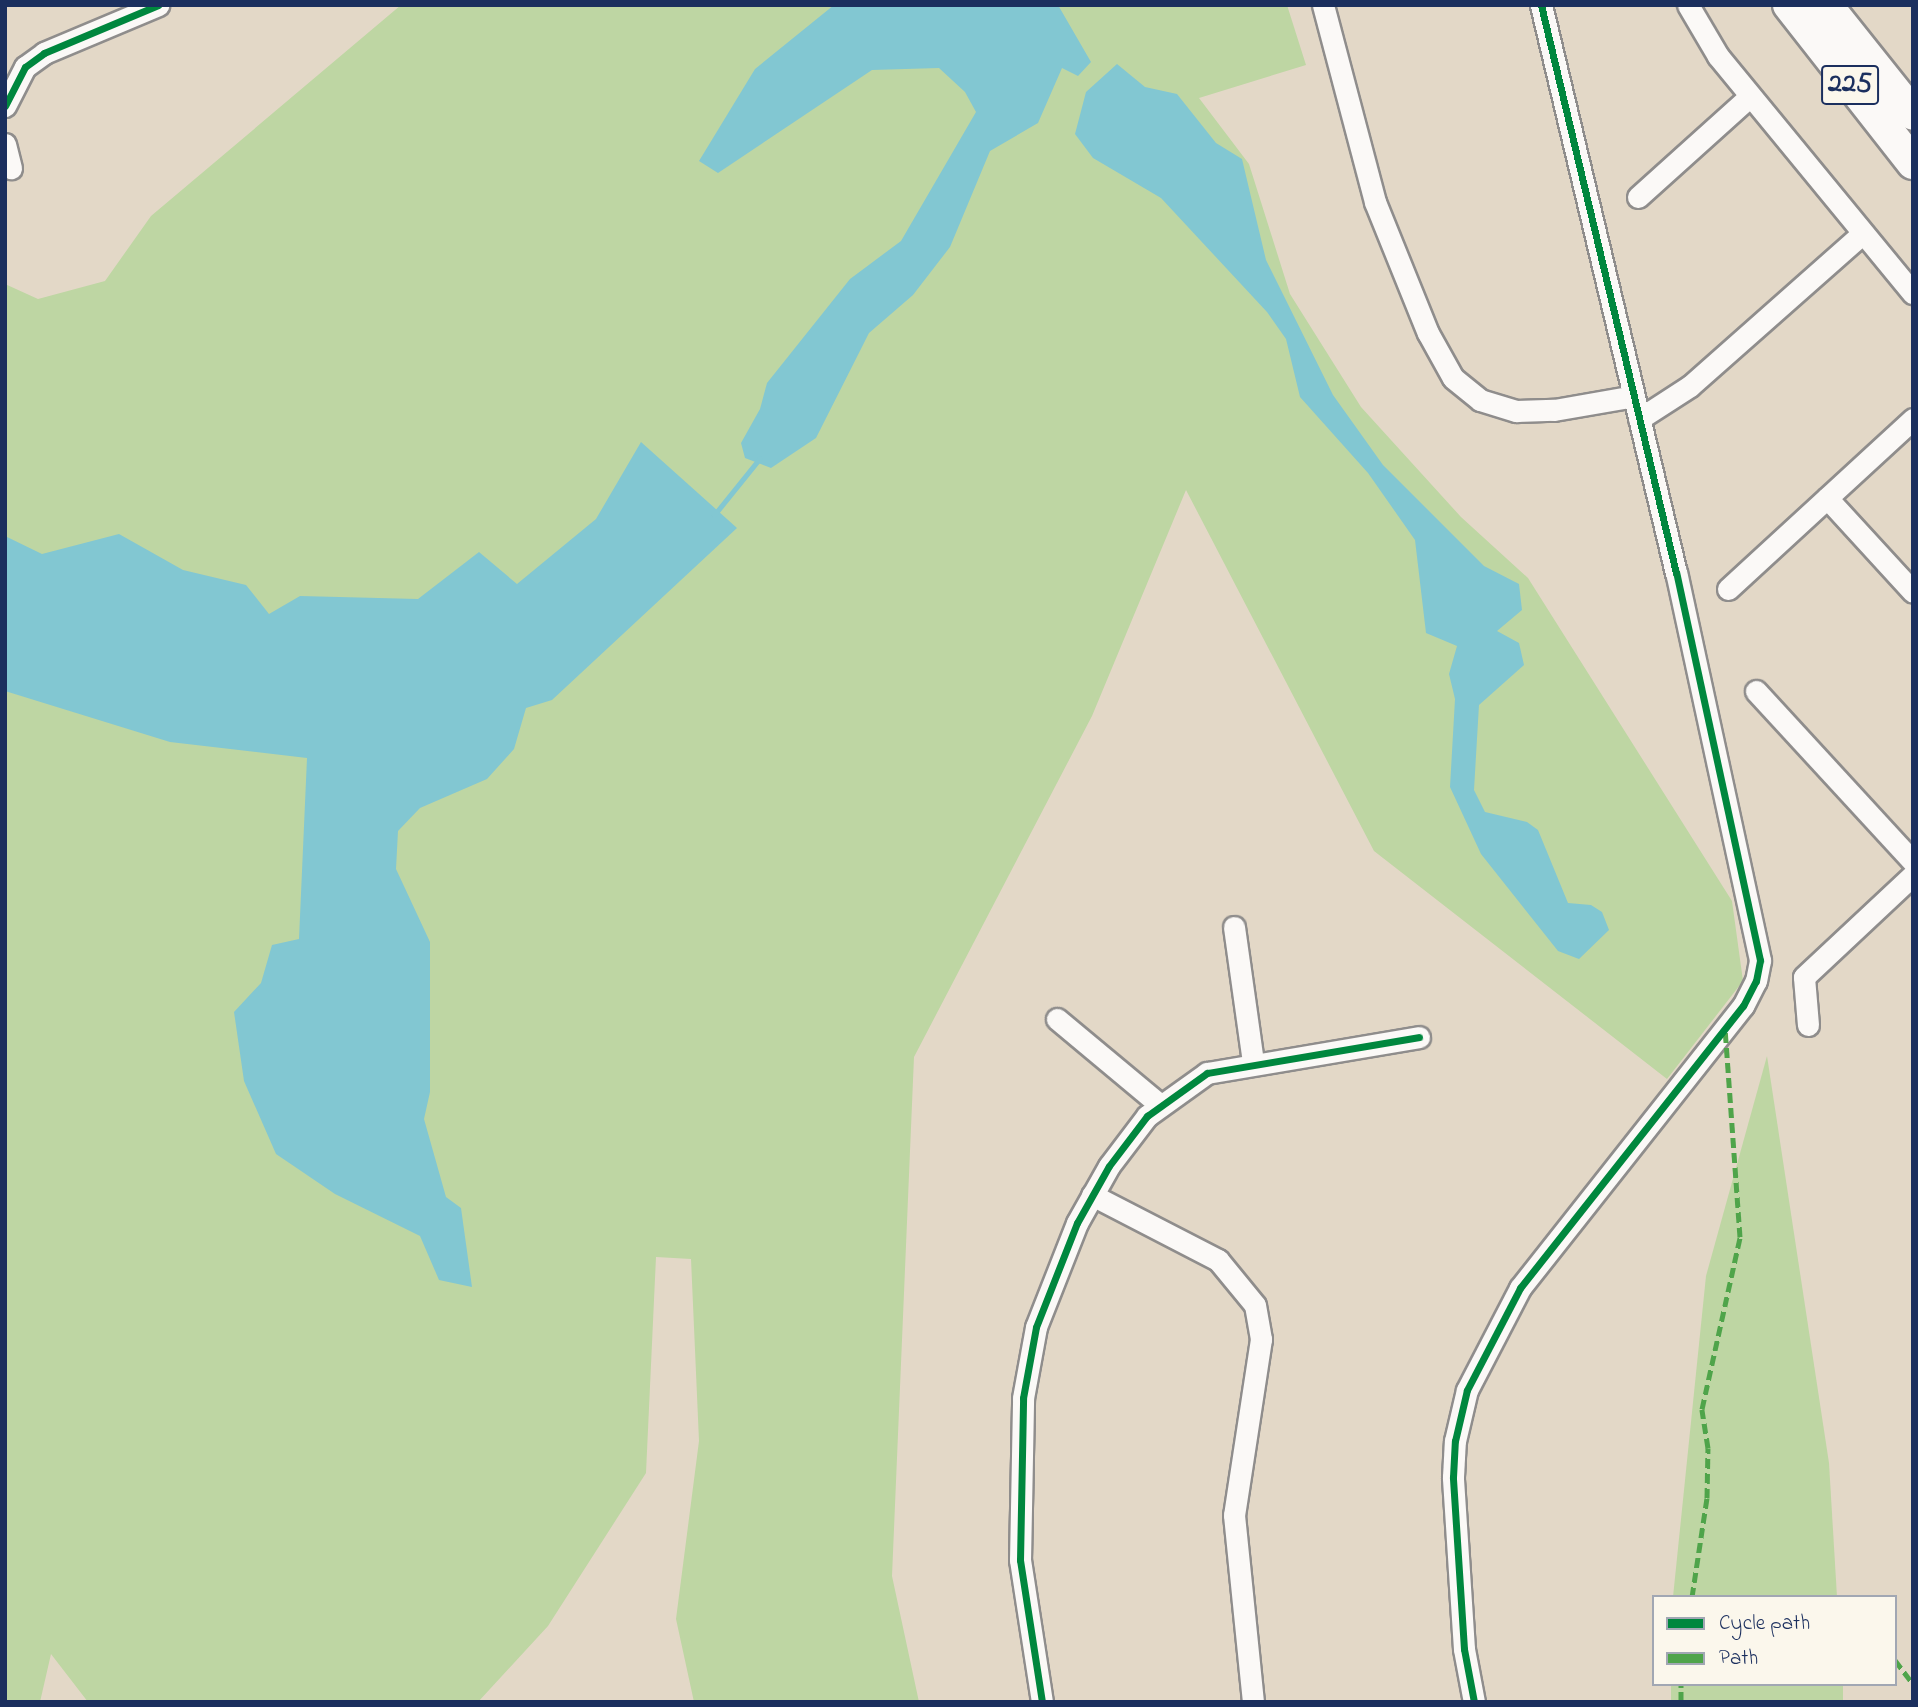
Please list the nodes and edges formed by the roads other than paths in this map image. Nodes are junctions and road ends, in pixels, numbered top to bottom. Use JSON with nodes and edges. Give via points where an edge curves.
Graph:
{"nodes":[{"id":1,"x":158,"y":5,"type":"edge"},
{"id":2,"x":1323,"y":5,"type":"edge"},
{"id":3,"x":1541,"y":5,"type":"edge"},
{"id":4,"x":1688,"y":5,"type":"edge"},
{"id":5,"x":1790,"y":5,"type":"edge"},
{"id":6,"x":1826,"y":5,"type":"edge"},
{"id":7,"x":1750,"y":96,"type":"junction"},
{"id":8,"x":5,"y":106,"type":"edge"},
{"id":9,"x":1913,"y":114,"type":"edge"},
{"id":10,"x":5,"y":144,"type":"edge"},
{"id":11,"x":1913,"y":163,"type":"edge"},
{"id":12,"x":11,"y":168,"type":"dead end"},
{"id":13,"x":1638,"y":197,"type":"dead end"},
{"id":14,"x":1862,"y":234,"type":"junction"},
{"id":15,"x":1913,"y":293,"type":"edge"},
{"id":16,"x":1634,"y":396,"type":"junction"},
{"id":17,"x":1639,"y":419,"type":"junction"},
{"id":18,"x":1913,"y":419,"type":"edge"},
{"id":19,"x":1827,"y":498,"type":"junction"},
{"id":20,"x":1728,"y":589,"type":"dead end"},
{"id":21,"x":1913,"y":592,"type":"edge"},
{"id":22,"x":1756,"y":691,"type":"dead end"},
{"id":23,"x":1913,"y":862,"type":"edge"},
{"id":24,"x":1913,"y":875,"type":"edge"},
{"id":25,"x":1234,"y":927,"type":"dead end"},
{"id":26,"x":1057,"y":1019,"type":"dead end"},
{"id":27,"x":1808,"y":1025,"type":"dead end"},
{"id":28,"x":1419,"y":1037,"type":"dead end"},
{"id":29,"x":1253,"y":1063,"type":"junction"},
{"id":30,"x":1159,"y":1104,"type":"junction"},
{"id":31,"x":1092,"y":1195,"type":"junction"},
{"id":32,"x":1042,"y":1702,"type":"edge"},
{"id":33,"x":1253,"y":1702,"type":"edge"},
{"id":34,"x":1474,"y":1702,"type":"edge"}],
"edges":[{"from":1,"to":8,"type":"street","via":[[44,53],[25,67]]},
{"from":2,"to":16,"type":"street","via":[[1375,202],[1428,333],[1453,378],[1480,400],[1516,411],[1554,410]]},
{"from":3,"to":16,"type":"street"},
{"from":4,"to":7,"type":"street","via":[[1707,40]]},
{"from":5,"to":11,"type":"highway","number":"225"},
{"from":6,"to":9,"type":"highway","number":"225"},
{"from":7,"to":13,"type":"street"},
{"from":7,"to":14,"type":"street"},
{"from":10,"to":12,"type":"street"},
{"from":14,"to":15,"type":"street"},
{"from":14,"to":17,"type":"street","via":[[1690,386]]},
{"from":16,"to":17,"type":"street"},
{"from":17,"to":34,"type":"street","via":[[1744,874],[1759,972],[1751,994],[1709,1051],[1520,1288],[1467,1390],[1453,1477],[1464,1648]]},
{"from":18,"to":19,"type":"street"},
{"from":19,"to":20,"type":"street"},
{"from":19,"to":21,"type":"street"},
{"from":22,"to":23,"type":"street"},
{"from":24,"to":27,"type":"street","via":[[1804,977]]},
{"from":25,"to":29,"type":"street"},
{"from":26,"to":30,"type":"street"},
{"from":28,"to":29,"type":"street"},
{"from":29,"to":30,"type":"street","via":[[1207,1073]]},
{"from":30,"to":31,"type":"street","via":[[1122,1147]]},
{"from":31,"to":32,"type":"street","via":[[1039,1317],[1023,1398],[1020,1560]]},
{"from":31,"to":33,"type":"street","via":[[1218,1259],[1242,1286],[1258,1314],[1261,1339],[1234,1516],[1239,1600]]}]}
